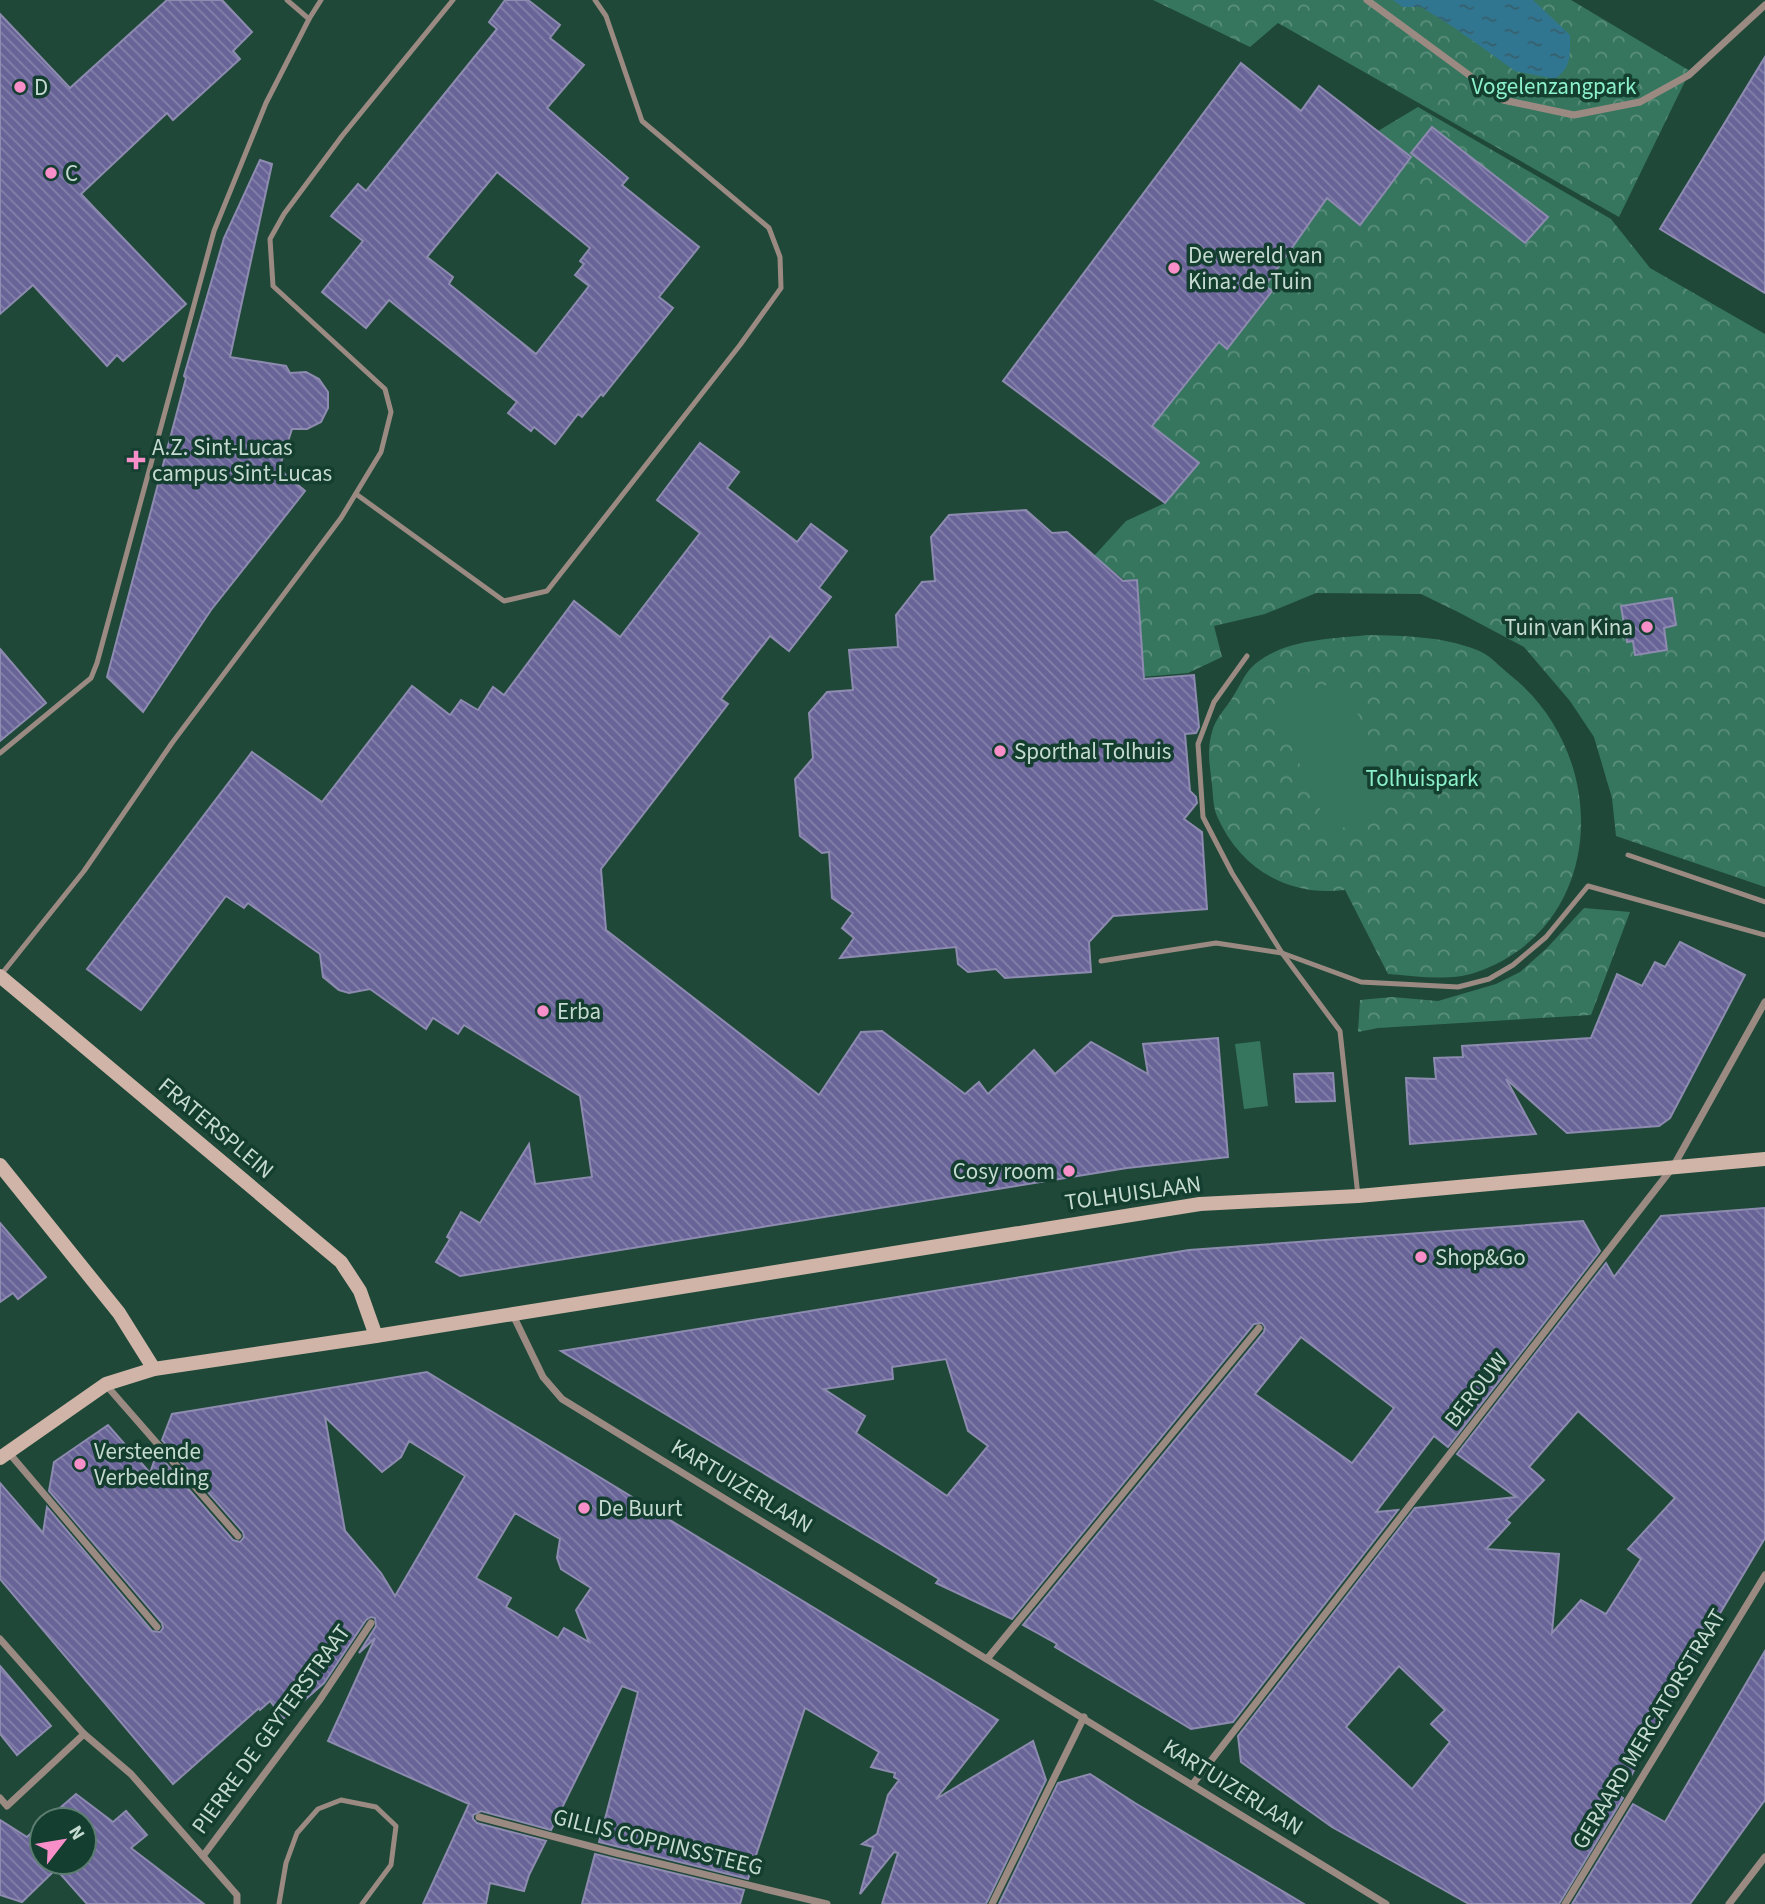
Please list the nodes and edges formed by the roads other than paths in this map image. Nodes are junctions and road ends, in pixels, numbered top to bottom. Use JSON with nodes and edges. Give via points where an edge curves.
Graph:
{"nodes":[{"id":1,"x":288,"y":0,"type":"edge"},
{"id":2,"x":321,"y":0,"type":"edge"},
{"id":3,"x":453,"y":0,"type":"edge"},
{"id":4,"x":595,"y":0,"type":"edge"},
{"id":5,"x":1367,"y":0,"type":"edge"},
{"id":6,"x":1765,"y":5,"type":"edge"},
{"id":7,"x":309,"y":19,"type":"junction"},
{"id":8,"x":356,"y":494,"type":"junction"},
{"id":9,"x":1247,"y":656,"type":"dead end"},
{"id":10,"x":0,"y":753,"type":"edge"},
{"id":11,"x":1628,"y":855,"type":"dead end"},
{"id":12,"x":1765,"y":902,"type":"edge"},
{"id":13,"x":1765,"y":935,"type":"edge"},
{"id":14,"x":1282,"y":953,"type":"junction"},
{"id":15,"x":1101,"y":961,"type":"dead end"},
{"id":16,"x":0,"y":976,"type":"edge"},
{"id":17,"x":1765,"y":1002,"type":"edge"},
{"id":18,"x":1765,"y":1159,"type":"edge"},
{"id":19,"x":0,"y":1165,"type":"edge"},
{"id":20,"x":1674,"y":1167,"type":"junction"},
{"id":21,"x":1358,"y":1196,"type":"junction"},
{"id":22,"x":512,"y":1312,"type":"junction"},
{"id":23,"x":1259,"y":1328,"type":"dead end"},
{"id":24,"x":376,"y":1336,"type":"junction"},
{"id":25,"x":153,"y":1369,"type":"junction"},
{"id":26,"x":106,"y":1384,"type":"junction"},
{"id":27,"x":4,"y":1455,"type":"edge"},
{"id":28,"x":238,"y":1536,"type":"dead end"},
{"id":29,"x":1765,"y":1575,"type":"edge"},
{"id":30,"x":371,"y":1623,"type":"dead end"},
{"id":31,"x":157,"y":1627,"type":"dead end"},
{"id":32,"x":0,"y":1639,"type":"edge"},
{"id":33,"x":987,"y":1659,"type":"junction"},
{"id":34,"x":1084,"y":1717,"type":"junction"},
{"id":35,"x":84,"y":1734,"type":"junction"},
{"id":36,"x":1192,"y":1785,"type":"junction"},
{"id":37,"x":0,"y":1798,"type":"edge"},
{"id":38,"x":479,"y":1817,"type":"dead end"},
{"id":39,"x":203,"y":1856,"type":"junction"},
{"id":40,"x":1765,"y":1857,"type":"edge"},
{"id":41,"x":237,"y":1904,"type":"edge"},
{"id":42,"x":279,"y":1904,"type":"edge"},
{"id":43,"x":362,"y":1904,"type":"edge"},
{"id":44,"x":827,"y":1904,"type":"edge"},
{"id":45,"x":992,"y":1904,"type":"edge"},
{"id":46,"x":1386,"y":1904,"type":"edge"},
{"id":47,"x":1565,"y":1904,"type":"edge"},
{"id":48,"x":1729,"y":1904,"type":"edge"}],
"edges":[{"from":1,"to":7,"type":"lane"},
{"from":2,"to":7,"type":"lane"},
{"from":3,"to":8,"type":"lane","via":[[342,136],[270,239],[273,286],[384,389],[391,412],[381,452]]},
{"from":4,"to":8,"type":"lane","via":[[606,16],[642,121],[769,228],[780,257],[781,288],[547,592],[504,601]]},
{"from":5,"to":6,"type":"street","via":[[1503,100],[1574,115],[1640,102],[1689,75]]},
{"from":7,"to":10,"type":"lane","via":[[266,103],[214,232],[91,678]]},
{"from":8,"to":16,"type":"lane","via":[[172,743],[84,872]]},
{"from":9,"to":14,"type":"lane","via":[[1214,702],[1198,744],[1203,817]]},
{"from":11,"to":12,"type":"lane"},
{"from":13,"to":14,"type":"lane","via":[[1587,886],[1546,937],[1513,965],[1489,979],[1458,988],[1361,982]]},
{"from":14,"to":15,"type":"lane","via":[[1216,943]]},
{"from":14,"to":21,"type":"lane","via":[[1340,1031]]},
{"from":16,"to":24,"type":"street","name":"FRATERSPLEIN","via":[[341,1262],[360,1291]]},
{"from":17,"to":20,"type":"street","name":"BEROUW"},
{"from":18,"to":20,"type":"street","name":"TOLHUISLAAN"},
{"from":19,"to":25,"type":"street","via":[[119,1313]]},
{"from":20,"to":21,"type":"street","name":"TOLHUISLAAN"},
{"from":20,"to":36,"type":"street","name":"BEROUW"},
{"from":21,"to":22,"type":"street","name":"TOLHUISLAAN","via":[[1200,1204]]},
{"from":22,"to":24,"type":"street"},
{"from":22,"to":33,"type":"street","name":"KARTUIZERLAAN","via":[[543,1377],[562,1399]]},
{"from":23,"to":33,"type":"street"},
{"from":24,"to":25,"type":"street"},
{"from":25,"to":26,"type":"street"},
{"from":26,"to":27,"type":"street"},
{"from":26,"to":28,"type":"street"},
{"from":27,"to":31,"type":"street"},
{"from":29,"to":47,"type":"street","name":"GERAARD MERCATORSTRAAT"},
{"from":30,"to":39,"type":"street","name":"PIERRE DE GEYTERSTRAAT"},
{"from":32,"to":35,"type":"street","name":"PIERRE DE GEYTERSTRAAT"},
{"from":33,"to":34,"type":"street","name":"KARTUIZERLAAN"},
{"from":34,"to":36,"type":"street","name":"KARTUIZERLAAN"},
{"from":34,"to":45,"type":"street"},
{"from":35,"to":37,"type":"street","via":[[7,1806]]},
{"from":35,"to":39,"type":"street","name":"PIERRE DE GEYTERSTRAAT","via":[[131,1774]]},
{"from":36,"to":46,"type":"street","name":"KARTUIZERLAAN"},
{"from":38,"to":44,"type":"street","name":"GILLIS COPPINSSTEEG"},
{"from":39,"to":41,"type":"street","name":"PIERRE DE GEYTERSTRAAT","via":[[237,1895]]},
{"from":40,"to":48,"type":"street"},
{"from":42,"to":43,"type":"lane","via":[[297,1833],[318,1809],[341,1800],[376,1807],[396,1826],[391,1864]]}]}
